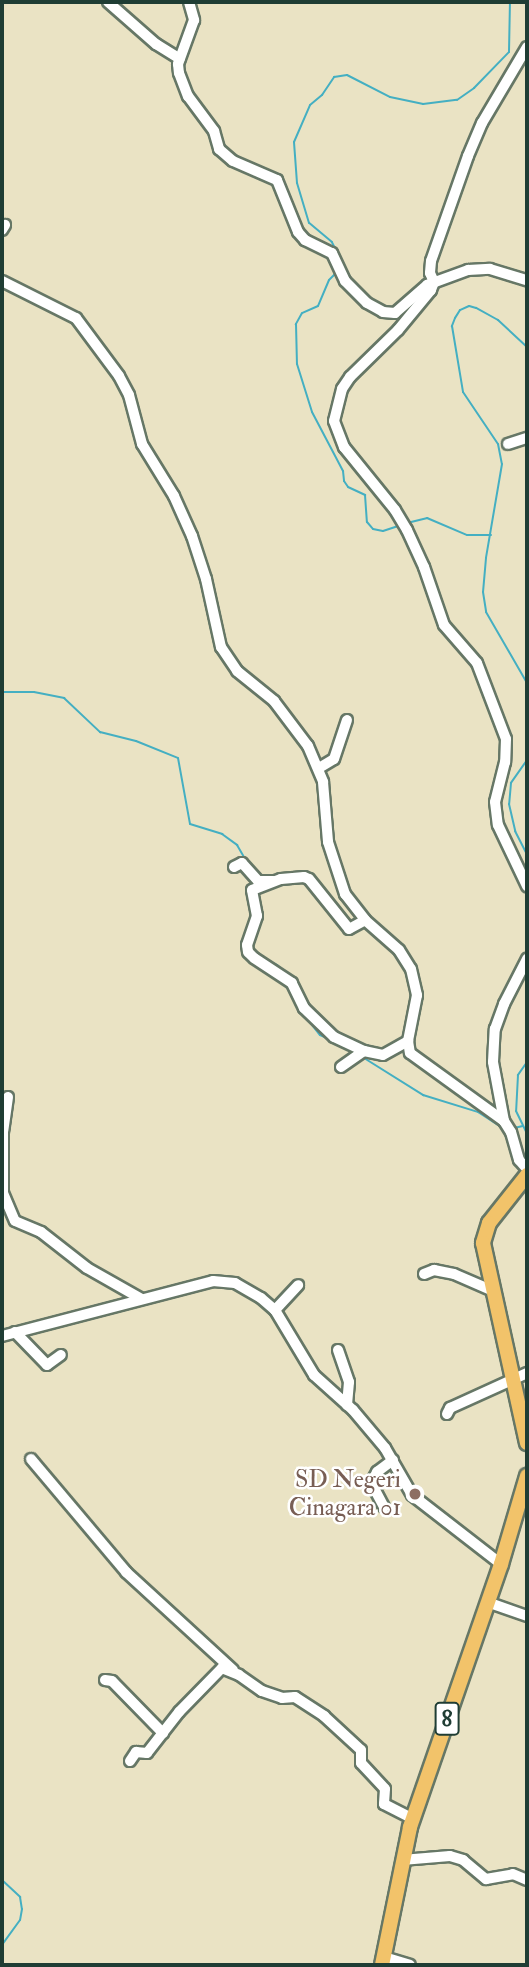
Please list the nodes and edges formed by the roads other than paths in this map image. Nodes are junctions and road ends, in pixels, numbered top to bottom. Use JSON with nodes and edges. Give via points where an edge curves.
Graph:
{"nodes":[{"id":1,"x":108,"y":2,"type":"edge"},
{"id":2,"x":189,"y":2,"type":"edge"},
{"id":3,"x":527,"y":47,"type":"edge"},
{"id":4,"x":180,"y":59,"type":"junction"},
{"id":5,"x":527,"y":280,"type":"edge"},
{"id":6,"x":2,"y":281,"type":"edge"},
{"id":7,"x":434,"y":282,"type":"junction"},
{"id":8,"x":527,"y":438,"type":"edge"},
{"id":9,"x":508,"y":444,"type":"dead end"},
{"id":10,"x":347,"y":720,"type":"dead end"},
{"id":11,"x":319,"y":768,"type":"junction"},
{"id":12,"x":233,"y":867,"type":"dead end"},
{"id":13,"x":277,"y":881,"type":"junction"},
{"id":14,"x":527,"y":886,"type":"edge"},
{"id":15,"x":365,"y":920,"type":"junction"},
{"id":16,"x":527,"y":959,"type":"edge"},
{"id":17,"x":408,"y":1041,"type":"junction"},
{"id":18,"x":362,"y":1053,"type":"junction"},
{"id":19,"x":341,"y":1067,"type":"dead end"},
{"id":20,"x":8,"y":1097,"type":"dead end"},
{"id":21,"x":504,"y":1121,"type":"junction"},
{"id":22,"x":527,"y":1172,"type":"edge"},
{"id":23,"x":424,"y":1274,"type":"dead end"},
{"id":24,"x":298,"y":1284,"type":"dead end"},
{"id":25,"x":491,"y":1290,"type":"junction"},
{"id":26,"x":139,"y":1298,"type":"junction"},
{"id":27,"x":275,"y":1310,"type":"junction"},
{"id":28,"x":16,"y":1332,"type":"junction"},
{"id":29,"x":2,"y":1336,"type":"edge"},
{"id":30,"x":338,"y":1350,"type":"dead end"},
{"id":31,"x":61,"y":1355,"type":"dead end"},
{"id":32,"x":527,"y":1373,"type":"edge"},
{"id":33,"x":512,"y":1381,"type":"junction"},
{"id":34,"x":347,"y":1405,"type":"junction"},
{"id":35,"x":447,"y":1414,"type":"dead end"},
{"id":36,"x":527,"y":1444,"type":"edge"},
{"id":37,"x":32,"y":1460,"type":"dead end"},
{"id":38,"x":393,"y":1460,"type":"junction"},
{"id":39,"x":527,"y":1476,"type":"edge"},
{"id":40,"x":384,"y":1507,"type":"dead end"},
{"id":41,"x":501,"y":1564,"type":"junction"},
{"id":42,"x":487,"y":1602,"type":"junction"},
{"id":43,"x":527,"y":1616,"type":"edge"},
{"id":44,"x":239,"y":1675,"type":"junction"},
{"id":45,"x":105,"y":1679,"type":"dead end"},
{"id":46,"x":163,"y":1733,"type":"junction"},
{"id":47,"x":130,"y":1761,"type":"dead end"},
{"id":48,"x":413,"y":1819,"type":"junction"},
{"id":49,"x":402,"y":1860,"type":"junction"},
{"id":50,"x":527,"y":1880,"type":"edge"},
{"id":51,"x":383,"y":1961,"type":"edge"},
{"id":52,"x":410,"y":1965,"type":"edge"}],
"edges":[{"from":1,"to":4,"type":"street"},
{"from":2,"to":4,"type":"street","via":[[193,24]]},
{"from":3,"to":7,"type":"street","via":[[468,156],[431,261]]},
{"from":4,"to":7,"type":"street","via":[[185,90],[212,128],[221,151],[277,180],[298,232],[304,240],[332,253],[345,281],[362,300],[395,313]]},
{"from":5,"to":7,"type":"street","via":[[480,268]]},
{"from":6,"to":11,"type":"street","via":[[76,318],[119,376],[142,444],[192,536],[221,648],[237,671],[274,701]]},
{"from":7,"to":14,"type":"street","via":[[398,330],[350,377],[334,421],[344,447],[407,530],[444,625],[477,663],[506,739],[495,802],[498,825]]},
{"from":8,"to":9,"type":"street"},
{"from":10,"to":11,"type":"street","via":[[334,759]]},
{"from":11,"to":15,"type":"street","via":[[332,861],[345,894]]},
{"from":12,"to":13,"type":"street","via":[[242,863],[258,880]]},
{"from":13,"to":15,"type":"street","via":[[304,877],[316,885],[346,927],[352,929]]},
{"from":13,"to":18,"type":"street","via":[[252,890],[257,916],[248,952],[292,983],[304,1008],[334,1037]]},
{"from":15,"to":17,"type":"street","via":[[399,950],[411,968],[417,995]]},
{"from":16,"to":21,"type":"street","via":[[499,1014],[494,1039],[493,1062]]},
{"from":17,"to":18,"type":"street","via":[[383,1055]]},
{"from":17,"to":21,"type":"street","via":[[415,1058]]},
{"from":18,"to":19,"type":"street"},
{"from":20,"to":26,"type":"street","via":[[3,1194],[15,1222],[41,1232],[87,1268]]},
{"from":21,"to":22,"type":"street"},
{"from":22,"to":25,"type":"highway","via":[[485,1230],[483,1255]]},
{"from":23,"to":25,"type":"street","via":[[440,1270]]},
{"from":24,"to":27,"type":"street"},
{"from":25,"to":33,"type":"highway"},
{"from":26,"to":27,"type":"street","via":[[221,1280],[250,1290]]},
{"from":26,"to":28,"type":"street"},
{"from":27,"to":34,"type":"street","via":[[314,1375]]},
{"from":28,"to":29,"type":"street"},
{"from":28,"to":31,"type":"street","via":[[47,1365]]},
{"from":30,"to":34,"type":"street","via":[[349,1382]]},
{"from":32,"to":33,"type":"street"},
{"from":33,"to":35,"type":"street","via":[[450,1408]]},
{"from":33,"to":36,"type":"highway"},
{"from":34,"to":38,"type":"street"},
{"from":37,"to":44,"type":"street","via":[[126,1572]]},
{"from":38,"to":40,"type":"street","via":[[371,1483]]},
{"from":38,"to":41,"type":"street","via":[[419,1502]]},
{"from":39,"to":41,"type":"highway","number":"8"},
{"from":41,"to":42,"type":"highway","number":"8"},
{"from":42,"to":43,"type":"street"},
{"from":42,"to":48,"type":"highway","number":"8"},
{"from":44,"to":46,"type":"street","via":[[219,1670]]},
{"from":44,"to":48,"type":"street","via":[[262,1691],[295,1697],[324,1716],[360,1750],[360,1763],[385,1789],[384,1804]]},
{"from":45,"to":46,"type":"street"},
{"from":46,"to":47,"type":"street","via":[[147,1753],[136,1752]]},
{"from":48,"to":49,"type":"highway","number":"8"},
{"from":49,"to":50,"type":"street","via":[[450,1856],[463,1860],[486,1879],[513,1874]]},
{"from":49,"to":51,"type":"highway","number":"8"},
{"from":51,"to":52,"type":"street"}]}
